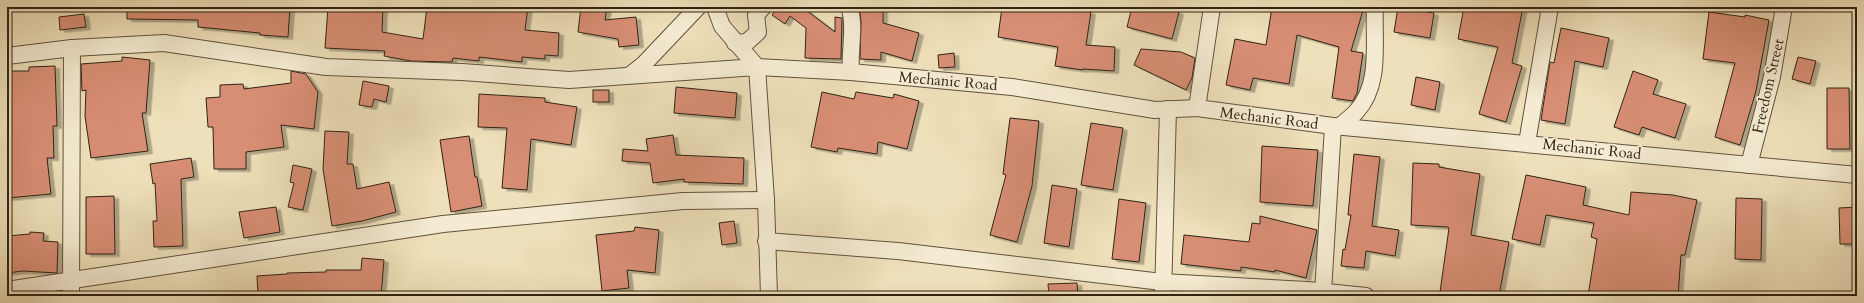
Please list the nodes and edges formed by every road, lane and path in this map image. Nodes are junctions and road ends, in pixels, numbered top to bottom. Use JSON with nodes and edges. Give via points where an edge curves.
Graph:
{"nodes":[{"id":1,"x":698,"y":7,"type":"edge"},
{"id":2,"x":715,"y":7,"type":"edge"},
{"id":3,"x":763,"y":7,"type":"edge"},
{"id":4,"x":849,"y":7,"type":"edge"},
{"id":5,"x":1212,"y":7,"type":"edge"},
{"id":6,"x":1374,"y":7,"type":"edge"},
{"id":7,"x":1550,"y":7,"type":"edge"},
{"id":8,"x":1784,"y":7,"type":"edge"},
{"id":9,"x":735,"y":43,"type":"junction"},
{"id":10,"x":72,"y":48,"type":"junction"},
{"id":11,"x":7,"y":56,"type":"edge"},
{"id":12,"x":756,"y":68,"type":"junction"},
{"id":13,"x":850,"y":72,"type":"junction"},
{"id":14,"x":630,"y":75,"type":"junction"},
{"id":15,"x":1197,"y":108,"type":"junction"},
{"id":16,"x":1168,"y":109,"type":"junction"},
{"id":17,"x":1336,"y":126,"type":"junction"},
{"id":18,"x":1527,"y":143,"type":"junction"},
{"id":19,"x":1749,"y":165,"type":"junction"},
{"id":20,"x":1857,"y":175,"type":"edge"},
{"id":21,"x":766,"y":200,"type":"junction"},
{"id":22,"x":766,"y":241,"type":"junction"},
{"id":23,"x":71,"y":288,"type":"edge"},
{"id":24,"x":1163,"y":289,"type":"edge"},
{"id":25,"x":7,"y":290,"type":"edge"},
{"id":26,"x":1323,"y":292,"type":"junction"},
{"id":27,"x":1346,"y":295,"type":"edge"},
{"id":28,"x":769,"y":296,"type":"edge"},
{"id":29,"x":1366,"y":296,"type":"edge"}],
"edges":[{"from":1,"to":14,"type":"street","via":[[644,64]]},
{"from":2,"to":9,"type":"street","via":[[722,26]]},
{"from":3,"to":9,"type":"street","via":[[756,15],[758,32],[747,42]]},
{"from":4,"to":13,"type":"street","via":[[852,33]]},
{"from":5,"to":15,"type":"street"},
{"from":6,"to":17,"type":"street","via":[[1375,58],[1368,93],[1357,111]]},
{"from":7,"to":18,"type":"street"},
{"from":8,"to":19,"type":"street","name":"Freedom Street","via":[[1772,77]]},
{"from":9,"to":12,"type":"street"},
{"from":10,"to":11,"type":"street","name":"Mechanic Road"},
{"from":10,"to":14,"type":"street","name":"Mechanic Road","via":[[164,43],[326,66],[569,80]]},
{"from":10,"to":23,"type":"street"},
{"from":12,"to":13,"type":"street","name":"Mechanic Road"},
{"from":12,"to":14,"type":"street","name":"Mechanic Road"},
{"from":12,"to":21,"type":"street"},
{"from":13,"to":16,"type":"street","name":"Mechanic Road","via":[[1012,87],[1155,110]]},
{"from":15,"to":16,"type":"street","name":"Mechanic Road"},
{"from":15,"to":17,"type":"street","name":"Mechanic Road"},
{"from":16,"to":24,"type":"street"},
{"from":17,"to":18,"type":"street","name":"Mechanic Road"},
{"from":17,"to":26,"type":"street"},
{"from":18,"to":19,"type":"street","name":"Mechanic Road"},
{"from":19,"to":20,"type":"street","name":"Mechanic Road"},
{"from":21,"to":22,"type":"street"},
{"from":21,"to":23,"type":"street","via":[[683,201],[443,224]]},
{"from":22,"to":24,"type":"street","via":[[898,251]]},
{"from":22,"to":28,"type":"street"},
{"from":23,"to":25,"type":"street"},
{"from":24,"to":26,"type":"street"},
{"from":26,"to":27,"type":"street"},
{"from":27,"to":29,"type":"street"}]}
